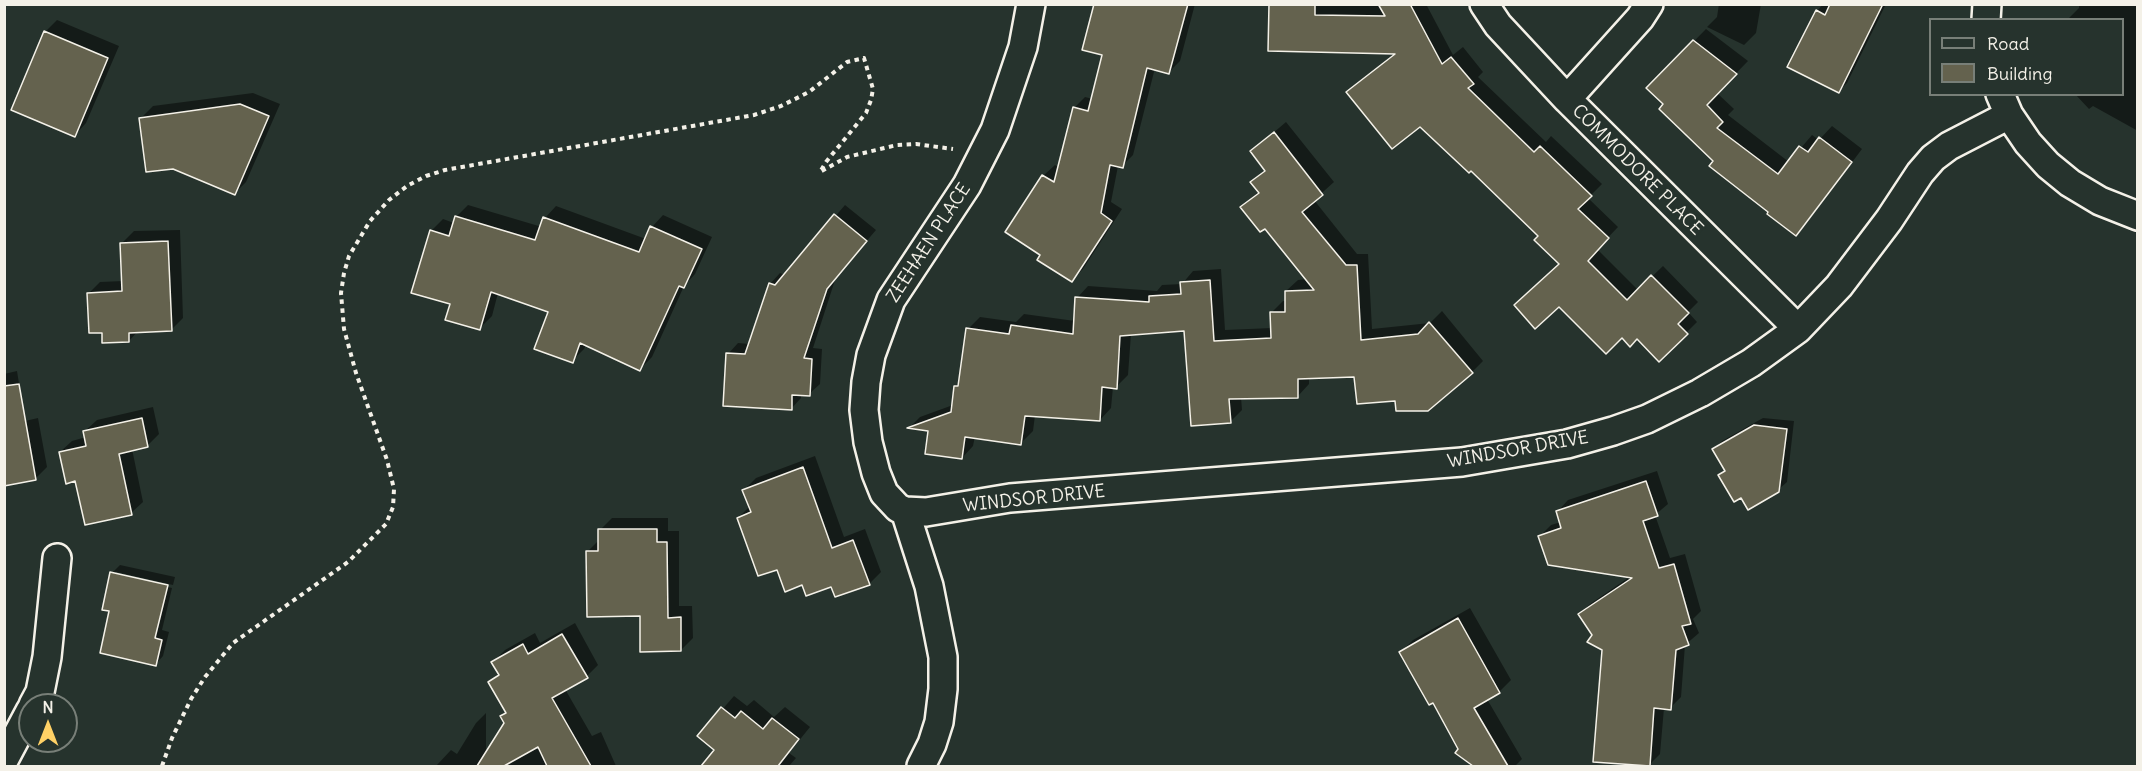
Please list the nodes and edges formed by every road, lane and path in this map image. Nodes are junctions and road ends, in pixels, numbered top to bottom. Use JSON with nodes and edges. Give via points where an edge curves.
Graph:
{"nodes":[{"id":1,"x":1031,"y":4,"type":"edge"},
{"id":2,"x":1484,"y":4,"type":"edge"},
{"id":3,"x":1649,"y":4,"type":"edge"},
{"id":4,"x":1566,"y":99,"type":"junction"},
{"id":5,"x":2004,"y":105,"type":"edge"},
{"id":6,"x":961,"y":154,"type":"dead end"},
{"id":7,"x":2138,"y":216,"type":"edge"},
{"id":8,"x":1798,"y":329,"type":"junction"},
{"id":9,"x":905,"y":511,"type":"junction"},
{"id":10,"x":57,"y":558,"type":"dead end"},
{"id":11,"x":39,"y":693,"type":"edge"},
{"id":12,"x":18,"y":734,"type":"edge"},
{"id":13,"x":4,"y":760,"type":"edge"},
{"id":14,"x":162,"y":766,"type":"edge"},
{"id":15,"x":921,"y":766,"type":"edge"}],
"edges":[{"from":1,"to":9,"type":"street","name":"ZEEHAEN PLACE","via":[[1023,47],[995,130],[963,191],[891,300],[871,355],[864,410],[868,442],[884,493]]},
{"from":2,"to":4,"type":"street","name":"COMMODORE PLACE","via":[[1518,48]]},
{"from":3,"to":4,"type":"street"},
{"from":4,"to":8,"type":"street","name":"COMMODORE PLACE"},
{"from":5,"to":7,"type":"street","via":[[2048,165],[2100,201]]},
{"from":5,"to":8,"type":"street","name":"WINDSOR DRIVE","via":[[1920,172],[1839,286]]},
{"from":6,"to":14,"type":"path","via":[[952,148],[897,145],[847,157],[820,172],[866,113],[873,89],[864,58],[847,62],[809,92],[754,115],[454,168],[407,186],[370,221],[349,256],[341,293],[344,329],[394,489],[393,507],[386,524],[348,562],[233,643],[190,699]]},
{"from":8,"to":9,"type":"street","name":"WINDSOR DRIVE","via":[[1700,393],[1647,418],[1567,444],[1462,462],[1010,498],[926,512]]},
{"from":9,"to":15,"type":"street","via":[[929,586],[943,657],[939,722]]},
{"from":10,"to":11,"type":"street"},
{"from":12,"to":13,"type":"street"}]}
